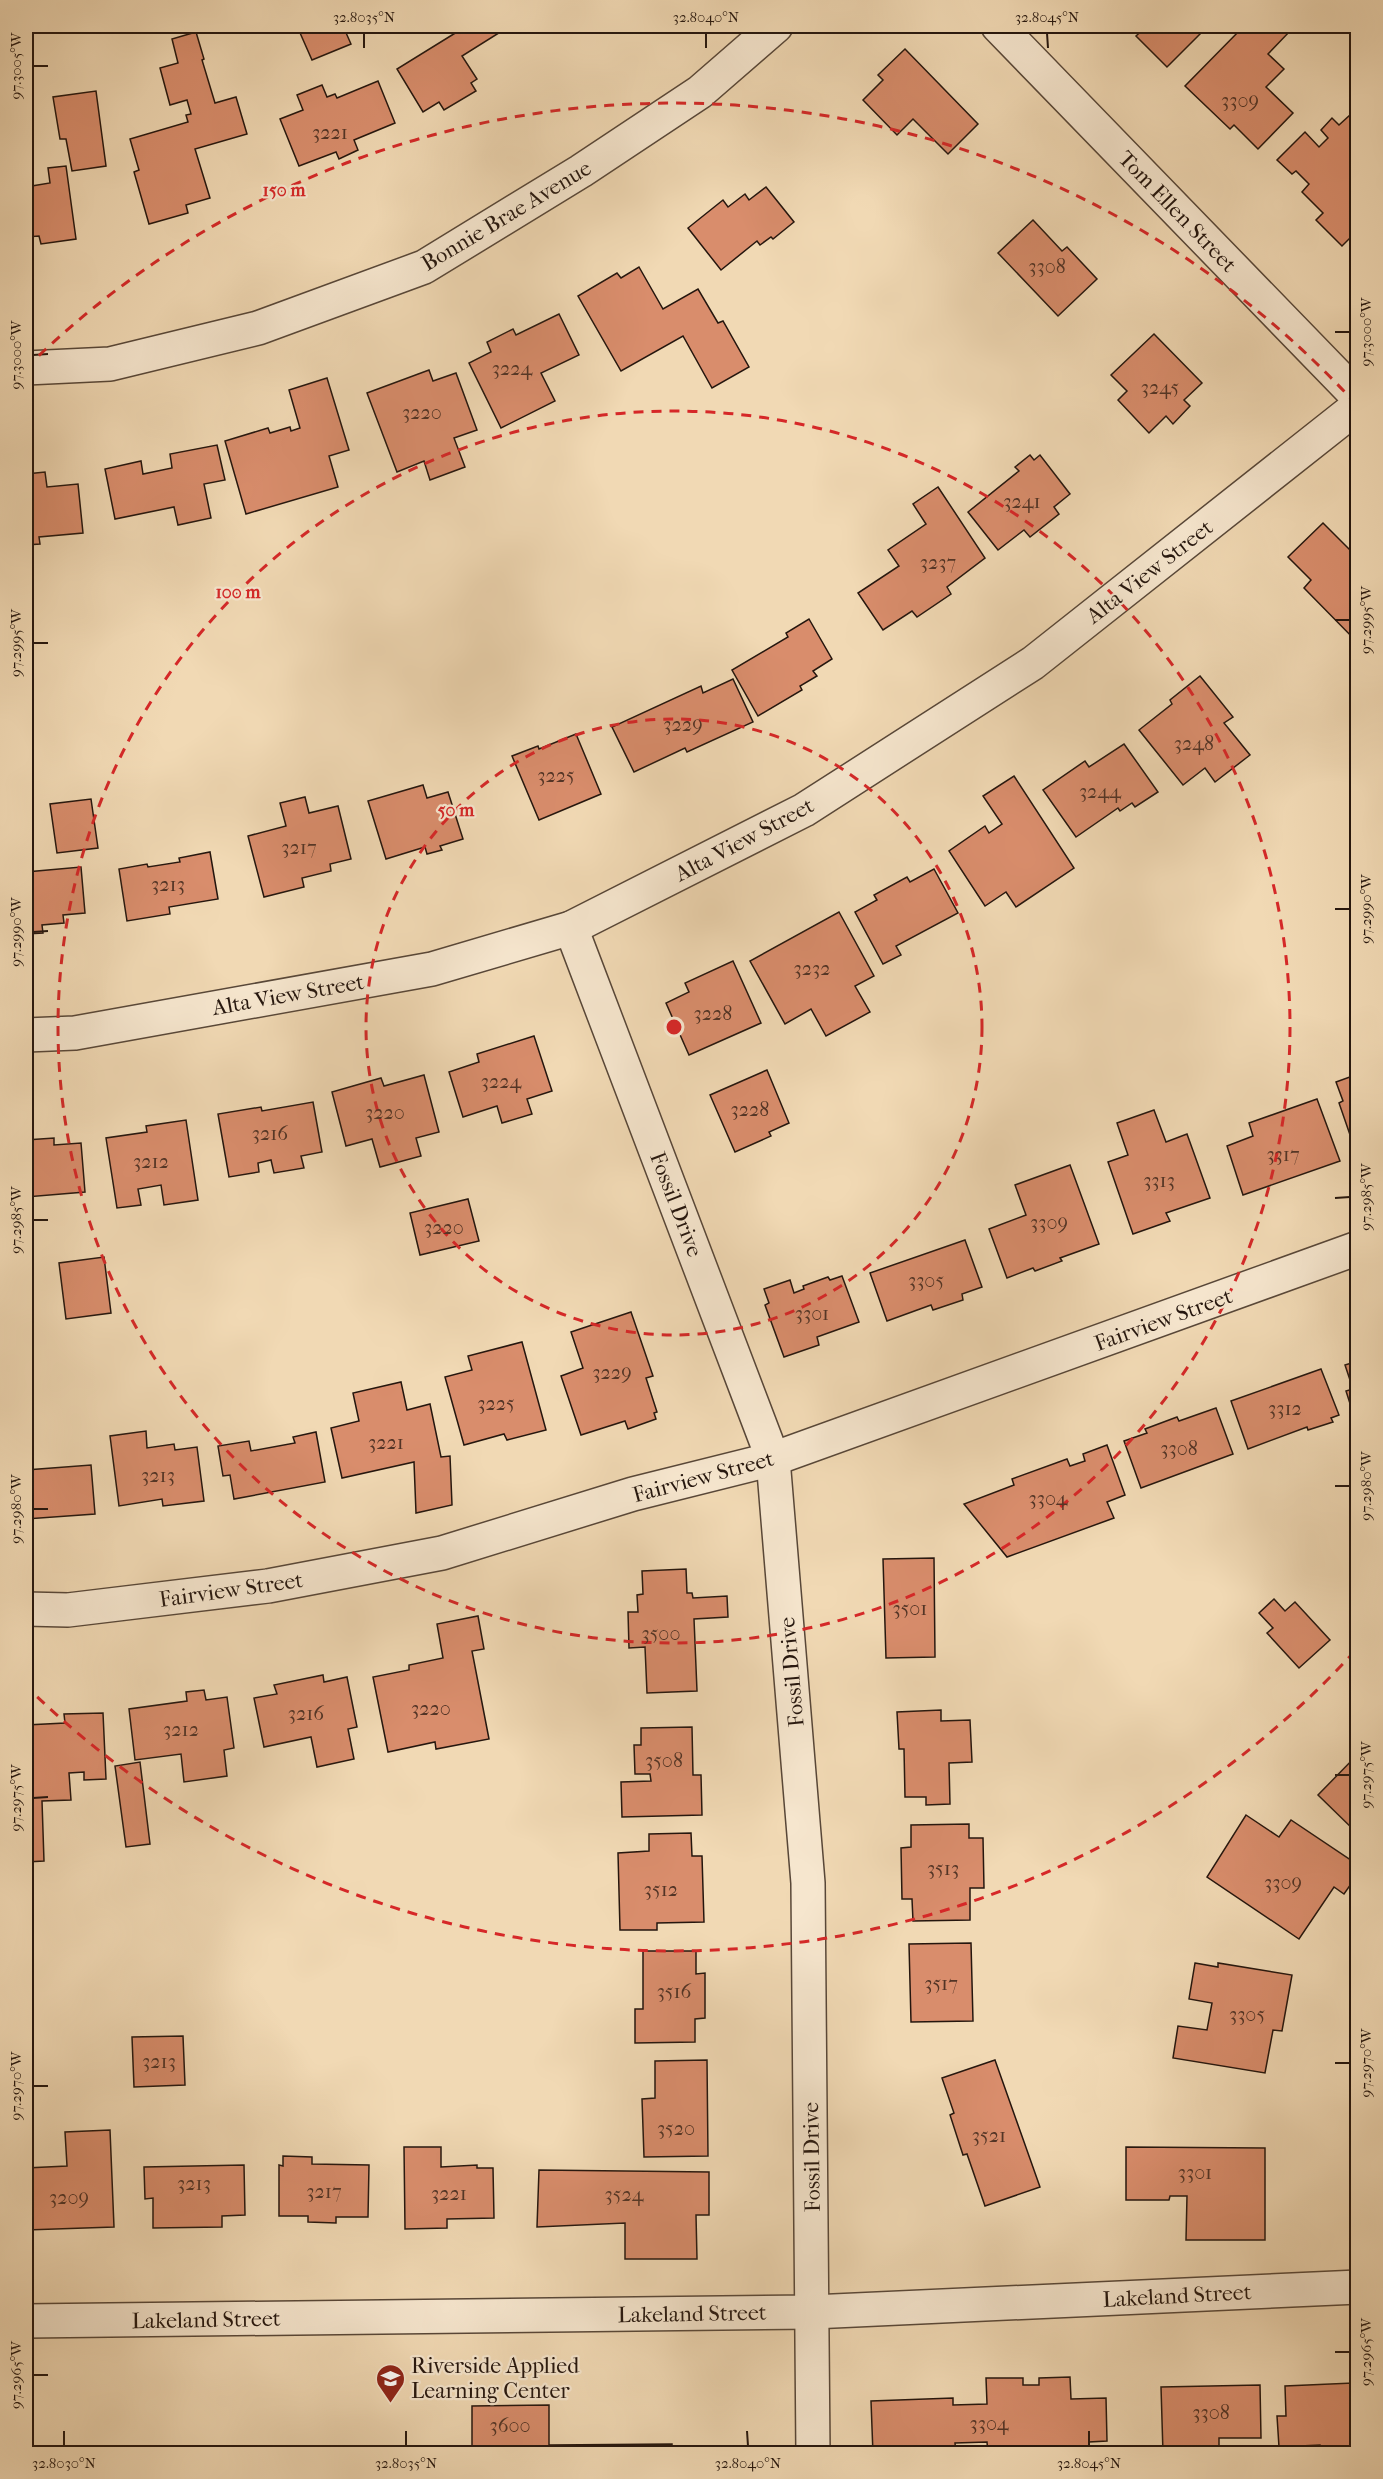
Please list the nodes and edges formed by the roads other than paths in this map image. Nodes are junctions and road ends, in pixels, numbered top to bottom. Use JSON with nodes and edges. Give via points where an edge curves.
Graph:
{"nodes":[{"id":1,"x":776,"y":26,"type":"edge"},
{"id":2,"x":998,"y":26,"type":"edge"},
{"id":3,"x":26,"y":368,"type":"edge"},
{"id":4,"x":1358,"y":397,"type":"edge"},
{"id":5,"x":1358,"y":406,"type":"edge"},
{"id":6,"x":572,"y":928,"type":"junction"},
{"id":7,"x":26,"y":1035,"type":"edge"},
{"id":8,"x":1358,"y":1248,"type":"edge"},
{"id":9,"x":773,"y":1459,"type":"junction"},
{"id":10,"x":26,"y":1609,"type":"edge"},
{"id":11,"x":1358,"y":2287,"type":"edge"},
{"id":12,"x":812,"y":2312,"type":"junction"},
{"id":13,"x":26,"y":2321,"type":"edge"},
{"id":14,"x":813,"y":2454,"type":"edge"}],
"edges":[{"from":1,"to":3,"type":"street","name":"Bonnie Brae Avenue","via":[[700,92],[582,171],[424,267],[258,328],[110,364]]},
{"from":2,"to":4,"type":"street","name":"Tom Ellen Street"},
{"from":5,"to":6,"type":"street","name":"Alta View Street","via":[[1033,663],[804,810]]},
{"from":6,"to":7,"type":"street","name":"Alta View Street","via":[[432,969],[75,1033]]},
{"from":6,"to":9,"type":"street","name":"Fossil Drive"},
{"from":8,"to":9,"type":"street","name":"Fairview Street"},
{"from":9,"to":10,"type":"street","name":"Fairview Street","via":[[633,1494],[442,1553],[268,1586],[68,1610]]},
{"from":9,"to":12,"type":"street","name":"Fossil Drive","via":[[808,1883]]},
{"from":11,"to":12,"type":"street","name":"Lakeland Street"},
{"from":12,"to":13,"type":"street","name":"Lakeland Street"},
{"from":12,"to":14,"type":"street","name":"Fossil Drive"}]}
